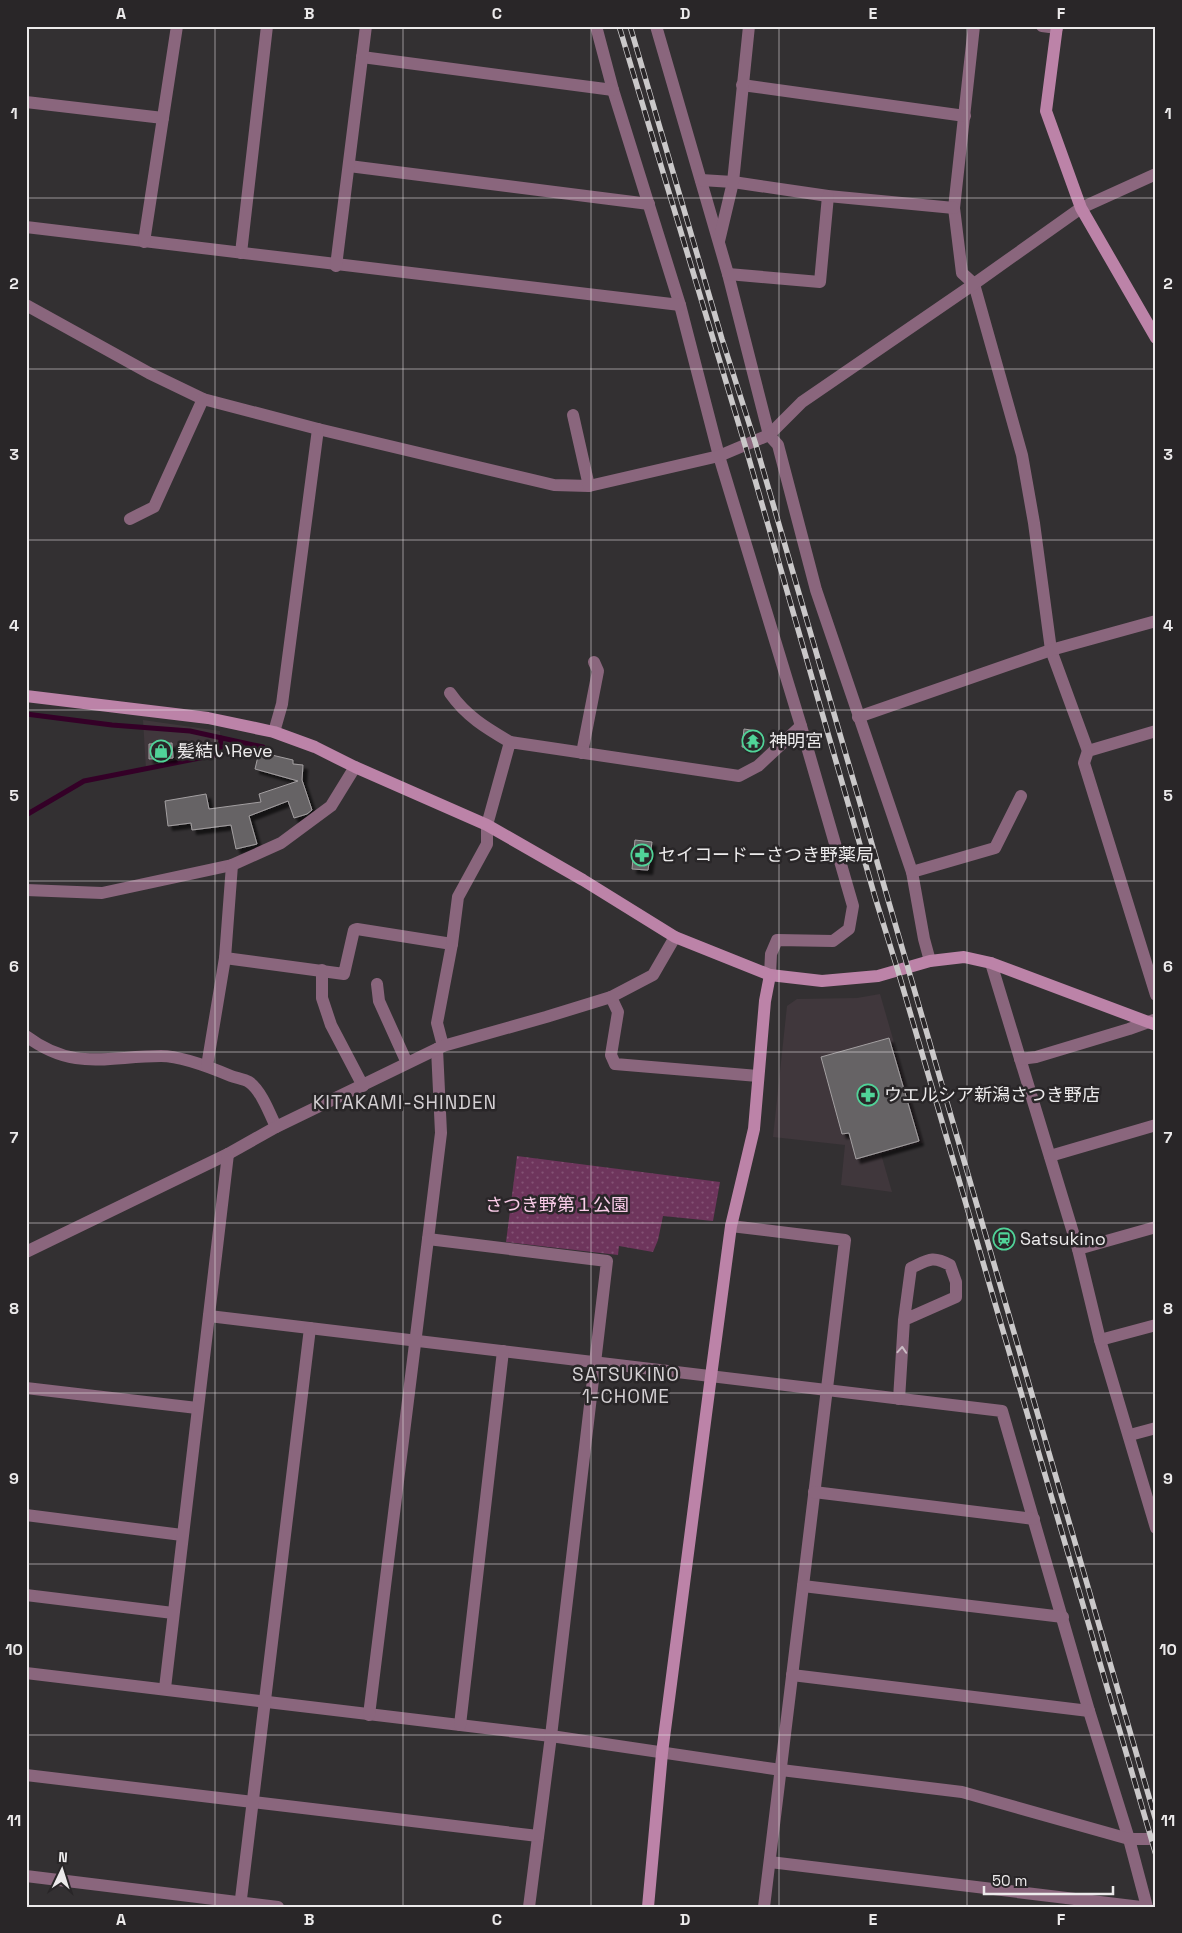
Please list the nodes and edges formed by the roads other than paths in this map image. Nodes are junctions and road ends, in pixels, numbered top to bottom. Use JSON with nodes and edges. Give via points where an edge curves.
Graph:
{"nodes":[{"id":1,"x":177,"y":26,"type":"edge"},
{"id":2,"x":268,"y":26,"type":"edge"},
{"id":3,"x":366,"y":26,"type":"edge"},
{"id":4,"x":596,"y":26,"type":"edge"},
{"id":5,"x":656,"y":26,"type":"edge"},
{"id":6,"x":748,"y":26,"type":"edge"},
{"id":7,"x":974,"y":26,"type":"edge"},
{"id":8,"x":1042,"y":26,"type":"edge"},
{"id":9,"x":1057,"y":27,"type":"edge"},
{"id":10,"x":362,"y":57,"type":"junction"},
{"id":11,"x":742,"y":85,"type":"junction"},
{"id":12,"x":613,"y":90,"type":"junction"},
{"id":13,"x":26,"y":102,"type":"edge"},
{"id":14,"x":965,"y":116,"type":"junction"},
{"id":15,"x":163,"y":118,"type":"junction"},
{"id":16,"x":349,"y":166,"type":"junction"},
{"id":17,"x":1156,"y":174,"type":"edge"},
{"id":18,"x":700,"y":180,"type":"junction"},
{"id":19,"x":733,"y":182,"type":"junction"},
{"id":20,"x":828,"y":196,"type":"junction"},
{"id":21,"x":649,"y":204,"type":"junction"},
{"id":22,"x":954,"y":208,"type":"junction"},
{"id":23,"x":1081,"y":208,"type":"junction"},
{"id":24,"x":26,"y":227,"type":"edge"},
{"id":25,"x":144,"y":242,"type":"junction"},
{"id":26,"x":718,"y":243,"type":"junction"},
{"id":27,"x":241,"y":253,"type":"junction"},
{"id":28,"x":336,"y":266,"type":"junction"},
{"id":29,"x":728,"y":274,"type":"junction"},
{"id":30,"x":974,"y":284,"type":"junction"},
{"id":31,"x":26,"y":305,"type":"edge"},
{"id":32,"x":680,"y":305,"type":"junction"},
{"id":33,"x":1156,"y":338,"type":"edge"},
{"id":34,"x":203,"y":399,"type":"junction"},
{"id":35,"x":572,"y":415,"type":"dead end"},
{"id":36,"x":318,"y":429,"type":"junction"},
{"id":37,"x":769,"y":435,"type":"junction"},
{"id":38,"x":719,"y":456,"type":"junction"},
{"id":39,"x":589,"y":486,"type":"junction"},
{"id":40,"x":130,"y":519,"type":"dead end"},
{"id":41,"x":1156,"y":621,"type":"edge"},
{"id":42,"x":1051,"y":650,"type":"junction"},
{"id":43,"x":594,"y":662,"type":"dead end"},
{"id":44,"x":450,"y":694,"type":"dead end"},
{"id":45,"x":26,"y":696,"type":"edge"},
{"id":46,"x":858,"y":716,"type":"junction"},
{"id":47,"x":801,"y":726,"type":"junction"},
{"id":48,"x":1156,"y":731,"type":"edge"},
{"id":49,"x":274,"y":732,"type":"junction"},
{"id":50,"x":510,"y":742,"type":"junction"},
{"id":51,"x":1088,"y":752,"type":"junction"},
{"id":52,"x":582,"y":753,"type":"junction"},
{"id":53,"x":355,"y":767,"type":"junction"},
{"id":54,"x":1021,"y":796,"type":"dead end"},
{"id":55,"x":487,"y":825,"type":"junction"},
{"id":56,"x":232,"y":865,"type":"junction"},
{"id":57,"x":912,"y":872,"type":"junction"},
{"id":58,"x":26,"y":890,"type":"edge"},
{"id":59,"x":676,"y":937,"type":"junction"},
{"id":60,"x":452,"y":944,"type":"junction"},
{"id":61,"x":225,"y":958,"type":"junction"},
{"id":62,"x":930,"y":961,"type":"junction"},
{"id":63,"x":991,"y":963,"type":"junction"},
{"id":64,"x":322,"y":970,"type":"junction"},
{"id":65,"x":770,"y":976,"type":"junction"},
{"id":66,"x":377,"y":984,"type":"dead end"},
{"id":67,"x":1156,"y":996,"type":"edge"},
{"id":68,"x":611,"y":997,"type":"junction"},
{"id":69,"x":1153,"y":1022,"type":"edge"},
{"id":70,"x":28,"y":1042,"type":"edge"},
{"id":71,"x":440,"y":1047,"type":"junction"},
{"id":72,"x":1020,"y":1059,"type":"junction"},
{"id":73,"x":407,"y":1063,"type":"junction"},
{"id":74,"x":207,"y":1066,"type":"junction"},
{"id":75,"x":758,"y":1076,"type":"junction"},
{"id":76,"x":363,"y":1086,"type":"junction"},
{"id":77,"x":1156,"y":1125,"type":"edge"},
{"id":78,"x":276,"y":1127,"type":"junction"},
{"id":79,"x":228,"y":1154,"type":"junction"},
{"id":80,"x":1050,"y":1156,"type":"junction"},
{"id":81,"x":731,"y":1226,"type":"junction"},
{"id":82,"x":1156,"y":1227,"type":"edge"},
{"id":83,"x":428,"y":1239,"type":"junction"},
{"id":84,"x":1078,"y":1249,"type":"junction"},
{"id":85,"x":26,"y":1252,"type":"edge"},
{"id":86,"x":209,"y":1316,"type":"junction"},
{"id":87,"x":904,"y":1320,"type":"junction"},
{"id":88,"x":1156,"y":1325,"type":"edge"},
{"id":89,"x":310,"y":1328,"type":"junction"},
{"id":90,"x":1100,"y":1340,"type":"junction"},
{"id":91,"x":416,"y":1341,"type":"junction"},
{"id":92,"x":503,"y":1351,"type":"junction"},
{"id":93,"x":595,"y":1362,"type":"junction"},
{"id":94,"x":711,"y":1376,"type":"junction"},
{"id":95,"x":26,"y":1388,"type":"edge"},
{"id":96,"x":827,"y":1390,"type":"junction"},
{"id":97,"x":899,"y":1399,"type":"junction"},
{"id":98,"x":198,"y":1408,"type":"junction"},
{"id":99,"x":1156,"y":1428,"type":"edge"},
{"id":100,"x":1130,"y":1436,"type":"junction"},
{"id":101,"x":814,"y":1492,"type":"junction"},
{"id":102,"x":26,"y":1515,"type":"edge"},
{"id":103,"x":1034,"y":1519,"type":"junction"},
{"id":104,"x":1156,"y":1528,"type":"edge"},
{"id":105,"x":182,"y":1535,"type":"junction"},
{"id":106,"x":803,"y":1586,"type":"junction"},
{"id":107,"x":26,"y":1595,"type":"edge"},
{"id":108,"x":173,"y":1613,"type":"junction"},
{"id":109,"x":1062,"y":1617,"type":"junction"},
{"id":110,"x":26,"y":1673,"type":"edge"},
{"id":111,"x":792,"y":1675,"type":"junction"},
{"id":112,"x":165,"y":1688,"type":"junction"},
{"id":113,"x":264,"y":1701,"type":"junction"},
{"id":114,"x":1088,"y":1711,"type":"junction"},
{"id":115,"x":369,"y":1715,"type":"junction"},
{"id":116,"x":460,"y":1725,"type":"junction"},
{"id":117,"x":551,"y":1736,"type":"junction"},
{"id":118,"x":662,"y":1753,"type":"junction"},
{"id":119,"x":781,"y":1770,"type":"junction"},
{"id":120,"x":26,"y":1775,"type":"edge"},
{"id":121,"x":253,"y":1802,"type":"junction"},
{"id":122,"x":538,"y":1836,"type":"junction"},
{"id":123,"x":1129,"y":1839,"type":"junction"},
{"id":124,"x":1156,"y":1839,"type":"edge"},
{"id":125,"x":770,"y":1862,"type":"junction"},
{"id":126,"x":26,"y":1876,"type":"edge"},
{"id":127,"x":240,"y":1904,"type":"edge"},
{"id":128,"x":278,"y":1907,"type":"edge"},
{"id":129,"x":529,"y":1907,"type":"edge"},
{"id":130,"x":648,"y":1907,"type":"edge"},
{"id":131,"x":764,"y":1907,"type":"edge"},
{"id":132,"x":1141,"y":1907,"type":"edge"},
{"id":133,"x":1147,"y":1907,"type":"edge"}],
"edges":[{"from":1,"to":15,"type":"street"},
{"from":2,"to":27,"type":"street"},
{"from":3,"to":10,"type":"street"},
{"from":4,"to":12,"type":"street"},
{"from":5,"to":18,"type":"street"},
{"from":6,"to":11,"type":"street"},
{"from":7,"to":14,"type":"street"},
{"from":8,"to":9,"type":"street"},
{"from":9,"to":23,"type":"street","via":[[1046,112]]},
{"from":10,"to":12,"type":"street"},
{"from":10,"to":16,"type":"street"},
{"from":11,"to":14,"type":"street"},
{"from":11,"to":19,"type":"street"},
{"from":12,"to":21,"type":"street"},
{"from":13,"to":15,"type":"street"},
{"from":14,"to":22,"type":"street"},
{"from":15,"to":25,"type":"street"},
{"from":16,"to":21,"type":"street"},
{"from":16,"to":28,"type":"street"},
{"from":17,"to":23,"type":"street"},
{"from":18,"to":19,"type":"street"},
{"from":18,"to":26,"type":"street"},
{"from":19,"to":20,"type":"street"},
{"from":19,"to":26,"type":"street"},
{"from":20,"to":22,"type":"street"},
{"from":20,"to":29,"type":"street","via":[[820,282]]},
{"from":21,"to":32,"type":"street"},
{"from":22,"to":30,"type":"street","via":[[962,273]]},
{"from":23,"to":30,"type":"street"},
{"from":23,"to":33,"type":"street"},
{"from":24,"to":25,"type":"street"},
{"from":25,"to":27,"type":"street"},
{"from":26,"to":29,"type":"street"},
{"from":27,"to":28,"type":"street"},
{"from":28,"to":32,"type":"street"},
{"from":29,"to":37,"type":"street"},
{"from":30,"to":37,"type":"street","via":[[802,402]]},
{"from":30,"to":42,"type":"street","via":[[1022,455]]},
{"from":31,"to":34,"type":"street"},
{"from":32,"to":38,"type":"street"},
{"from":34,"to":36,"type":"street"},
{"from":34,"to":40,"type":"street","via":[[154,507]]},
{"from":35,"to":39,"type":"street"},
{"from":36,"to":39,"type":"street","via":[[554,485]]},
{"from":36,"to":49,"type":"street","via":[[282,704]]},
{"from":37,"to":38,"type":"street"},
{"from":37,"to":46,"type":"street","via":[[778,445],[816,590]]},
{"from":38,"to":39,"type":"street"},
{"from":38,"to":47,"type":"street"},
{"from":41,"to":42,"type":"street"},
{"from":42,"to":46,"type":"street"},
{"from":42,"to":51,"type":"street"},
{"from":43,"to":52,"type":"street","via":[[598,671]]},
{"from":44,"to":50,"type":"street","via":[[476,722]]},
{"from":45,"to":49,"type":"street","via":[[208,718]]},
{"from":46,"to":57,"type":"street"},
{"from":47,"to":52,"type":"street","via":[[758,766],[739,776]]},
{"from":47,"to":65,"type":"street","via":[[853,906],[849,929],[832,941],[777,940],[771,954]]},
{"from":48,"to":51,"type":"street"},
{"from":49,"to":53,"type":"street"},
{"from":50,"to":52,"type":"street"},
{"from":50,"to":55,"type":"street"},
{"from":51,"to":67,"type":"street","via":[[1084,763]]},
{"from":53,"to":55,"type":"street"},
{"from":53,"to":56,"type":"street","via":[[331,806],[281,844]]},
{"from":54,"to":57,"type":"street","via":[[994,848]]},
{"from":55,"to":59,"type":"street"},
{"from":55,"to":60,"type":"street","via":[[487,844],[458,897]]},
{"from":56,"to":58,"type":"street","via":[[102,893]]},
{"from":56,"to":61,"type":"street"},
{"from":57,"to":62,"type":"street"},
{"from":59,"to":65,"type":"street"},
{"from":59,"to":68,"type":"street","via":[[653,975]]},
{"from":60,"to":64,"type":"street","via":[[357,929],[354,930],[344,974]]},
{"from":60,"to":71,"type":"street","via":[[437,1023]]},
{"from":61,"to":64,"type":"street"},
{"from":61,"to":74,"type":"street"},
{"from":62,"to":63,"type":"street","via":[[964,957]]},
{"from":62,"to":65,"type":"street","via":[[878,976],[822,981]]},
{"from":63,"to":69,"type":"street"},
{"from":63,"to":72,"type":"street"},
{"from":64,"to":76,"type":"street","via":[[322,998],[331,1025]]},
{"from":65,"to":75,"type":"street"},
{"from":66,"to":73,"type":"street","via":[[380,1001]]},
{"from":68,"to":71,"type":"street"},
{"from":68,"to":75,"type":"street","via":[[618,1012],[612,1055],[615,1064]]},
{"from":69,"to":72,"type":"street"},
{"from":70,"to":74,"type":"street","via":[[80,1060],[163,1056]]},
{"from":71,"to":73,"type":"street"},
{"from":71,"to":83,"type":"street","via":[[441,1133]]},
{"from":72,"to":80,"type":"street"},
{"from":73,"to":76,"type":"street"},
{"from":74,"to":78,"type":"street","via":[[250,1082]]},
{"from":75,"to":81,"type":"street","via":[[754,1129]]},
{"from":76,"to":78,"type":"street"},
{"from":77,"to":80,"type":"street"},
{"from":78,"to":79,"type":"street"},
{"from":79,"to":85,"type":"street"},
{"from":79,"to":86,"type":"street"},
{"from":80,"to":84,"type":"street"},
{"from":81,"to":94,"type":"street"},
{"from":81,"to":96,"type":"street","via":[[845,1240]]},
{"from":82,"to":84,"type":"street"},
{"from":83,"to":91,"type":"street"},
{"from":83,"to":93,"type":"street","via":[[607,1260]]},
{"from":84,"to":90,"type":"street"},
{"from":86,"to":89,"type":"street"},
{"from":86,"to":98,"type":"street"},
{"from":87,"to":87,"type":"street","via":[[911,1268],[938,1259],[950,1264],[956,1282],[956,1297]]},
{"from":97,"to":87,"type":"street","one_way":true},
{"from":88,"to":90,"type":"street"},
{"from":89,"to":91,"type":"street"},
{"from":89,"to":113,"type":"street"},
{"from":90,"to":100,"type":"street"},
{"from":91,"to":92,"type":"street"},
{"from":91,"to":115,"type":"street"},
{"from":92,"to":93,"type":"street"},
{"from":92,"to":116,"type":"street"},
{"from":93,"to":94,"type":"street"},
{"from":93,"to":117,"type":"street"},
{"from":94,"to":96,"type":"street"},
{"from":94,"to":118,"type":"street"},
{"from":95,"to":98,"type":"street"},
{"from":96,"to":97,"type":"street"},
{"from":96,"to":101,"type":"street"},
{"from":97,"to":103,"type":"street","via":[[1002,1411]]},
{"from":98,"to":105,"type":"street"},
{"from":99,"to":100,"type":"street"},
{"from":100,"to":104,"type":"street"},
{"from":101,"to":103,"type":"street"},
{"from":101,"to":106,"type":"street"},
{"from":102,"to":105,"type":"street"},
{"from":103,"to":109,"type":"street"},
{"from":105,"to":108,"type":"street"},
{"from":106,"to":109,"type":"street"},
{"from":106,"to":111,"type":"street"},
{"from":107,"to":108,"type":"street"},
{"from":108,"to":112,"type":"street"},
{"from":109,"to":114,"type":"street"},
{"from":110,"to":112,"type":"street"},
{"from":111,"to":114,"type":"street"},
{"from":111,"to":119,"type":"street"},
{"from":112,"to":113,"type":"street"},
{"from":113,"to":115,"type":"street"},
{"from":113,"to":121,"type":"street"},
{"from":114,"to":123,"type":"street"},
{"from":115,"to":116,"type":"street"},
{"from":116,"to":117,"type":"street"},
{"from":117,"to":118,"type":"street"},
{"from":117,"to":122,"type":"street"},
{"from":118,"to":119,"type":"street"},
{"from":118,"to":130,"type":"street"},
{"from":119,"to":123,"type":"street","via":[[962,1792]]},
{"from":119,"to":125,"type":"street"},
{"from":120,"to":121,"type":"street"},
{"from":121,"to":122,"type":"street"},
{"from":121,"to":127,"type":"street"},
{"from":122,"to":129,"type":"street"},
{"from":123,"to":124,"type":"street"},
{"from":123,"to":133,"type":"street"},
{"from":125,"to":131,"type":"street"},
{"from":125,"to":132,"type":"street"},
{"from":126,"to":127,"type":"street"},
{"from":127,"to":128,"type":"street"}]}
